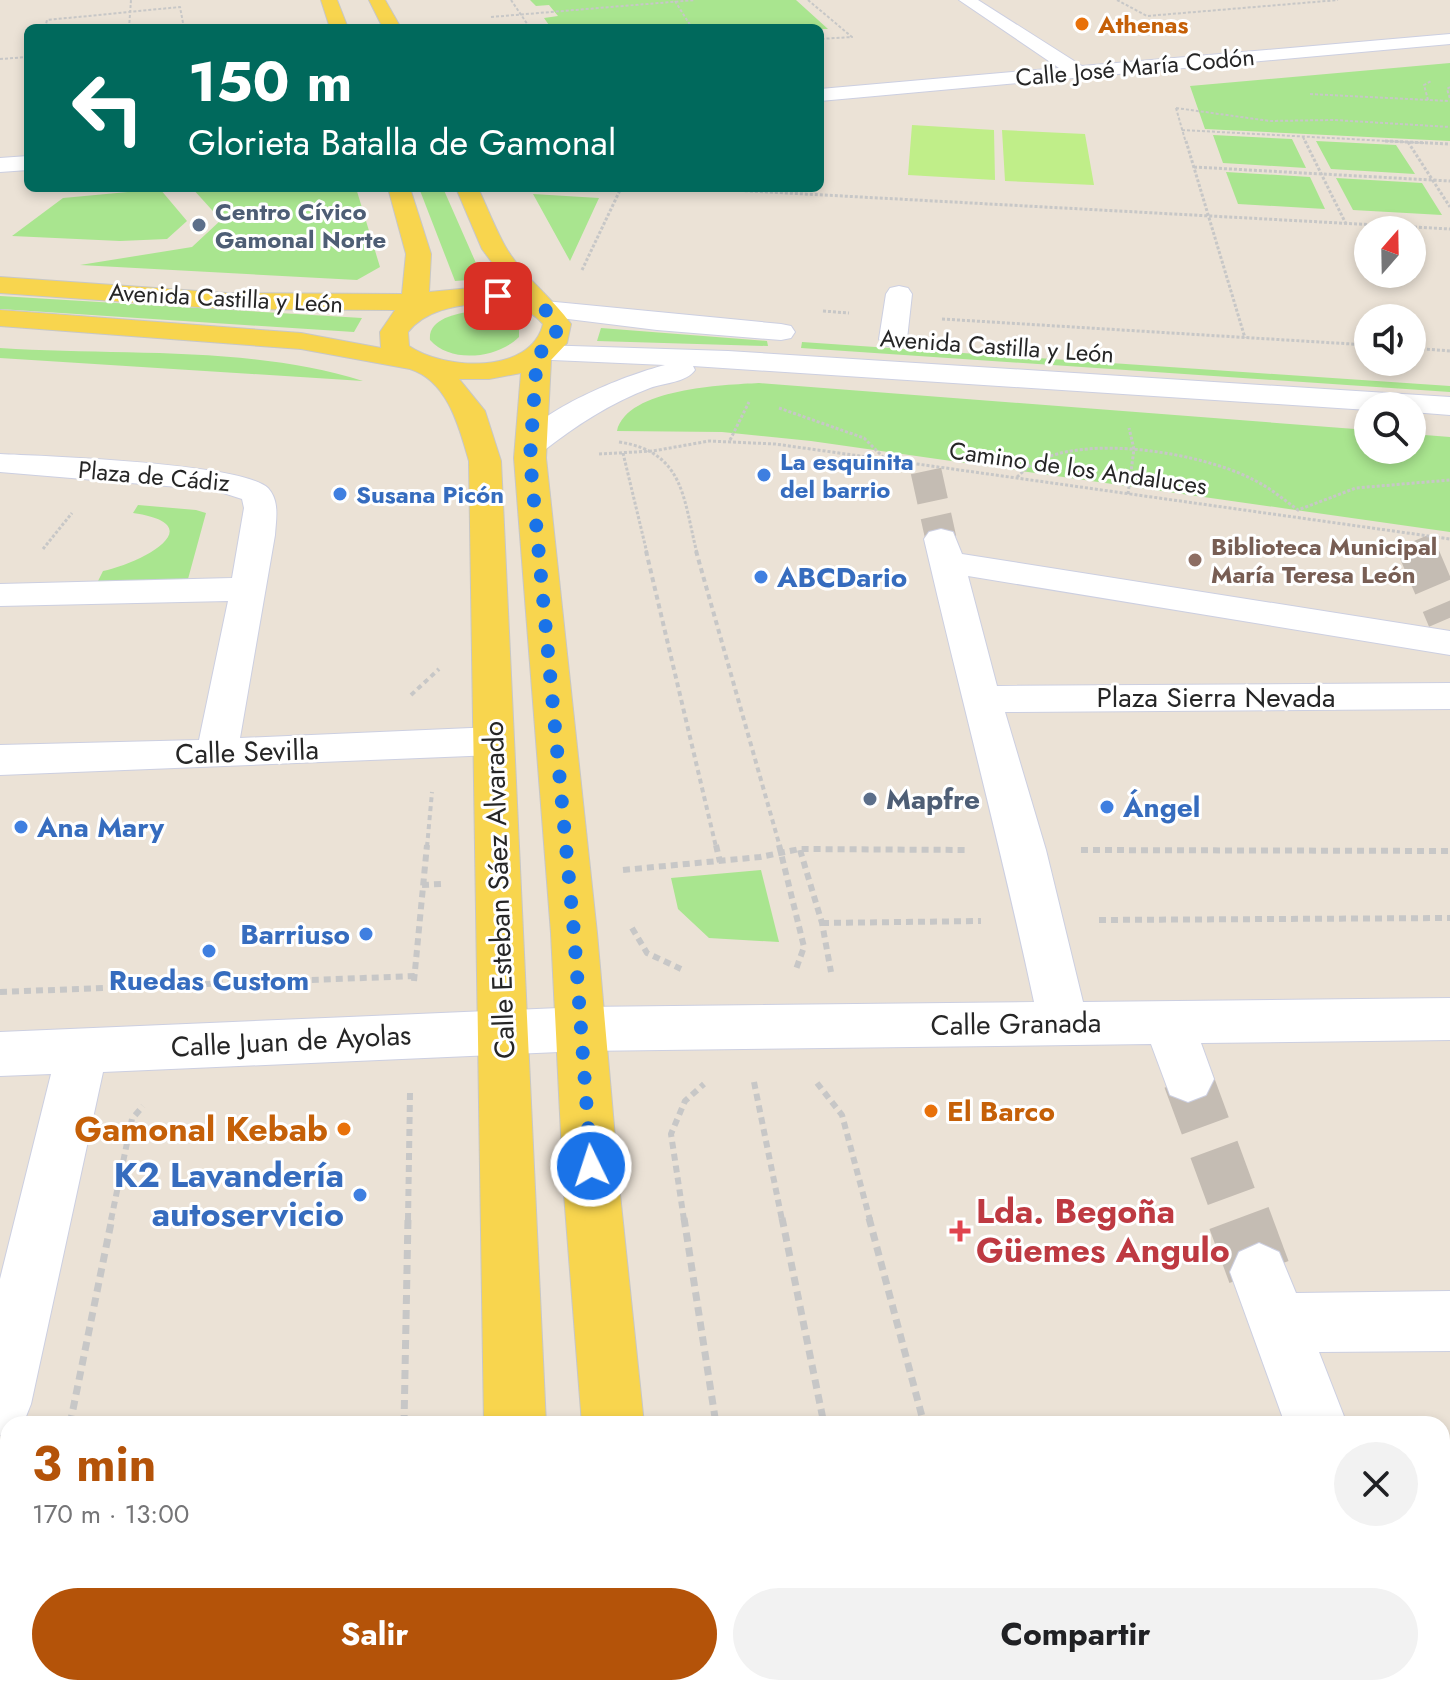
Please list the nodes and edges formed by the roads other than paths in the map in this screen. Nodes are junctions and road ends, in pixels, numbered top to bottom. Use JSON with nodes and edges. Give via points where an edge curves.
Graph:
{"nodes":[{"id":1,"x":329,"y":0,"type":"edge"},
{"id":2,"x":377,"y":0,"type":"edge"},
{"id":3,"x":967,"y":0,"type":"edge"},
{"id":4,"x":338,"y":24,"type":"edge"},
{"id":5,"x":390,"y":24,"type":"edge"},
{"id":6,"x":1450,"y":39,"type":"edge"},
{"id":7,"x":1078,"y":72,"type":"junction"},
{"id":8,"x":824,"y":95,"type":"edge"},
{"id":9,"x":24,"y":163,"type":"edge"},
{"id":10,"x":0,"y":165,"type":"edge"},
{"id":11,"x":400,"y":192,"type":"edge"},
{"id":12,"x":469,"y":192,"type":"edge"},
{"id":13,"x":422,"y":259,"type":"junction"},
{"id":14,"x":0,"y":285,"type":"edge"},
{"id":15,"x":899,"y":294,"type":"dead end"},
{"id":16,"x":338,"y":305,"type":"junction"},
{"id":17,"x":541,"y":307,"type":"junction"},
{"id":18,"x":409,"y":310,"type":"junction"},
{"id":19,"x":0,"y":318,"type":"edge"},
{"id":20,"x":805,"y":334,"type":"dead end"},
{"id":21,"x":863,"y":337,"type":"dead end"},
{"id":22,"x":893,"y":339,"type":"junction"},
{"id":23,"x":923,"y":341,"type":"dead end"},
{"id":24,"x":539,"y":354,"type":"junction"},
{"id":25,"x":728,"y":359,"type":"junction"},
{"id":26,"x":422,"y":365,"type":"junction"},
{"id":27,"x":1450,"y":406,"type":"edge"},
{"id":28,"x":531,"y":445,"type":"junction"},
{"id":29,"x":0,"y":463,"type":"edge"},
{"id":30,"x":249,"y":589,"type":"junction"},
{"id":31,"x":4,"y":595,"type":"edge"},
{"id":32,"x":1449,"y":629,"type":"edge"},
{"id":33,"x":1450,"y":696,"type":"edge"},
{"id":34,"x":981,"y":699,"type":"junction"},
{"id":35,"x":494,"y":741,"type":"junction"},
{"id":36,"x":217,"y":754,"type":"junction"},
{"id":37,"x":0,"y":760,"type":"edge"},
{"id":38,"x":1450,"y":1019,"type":"edge"},
{"id":39,"x":1169,"y":1022,"type":"junction"},
{"id":40,"x":1063,"y":1023,"type":"junction"},
{"id":41,"x":582,"y":1029,"type":"junction"},
{"id":42,"x":504,"y":1031,"type":"junction"},
{"id":43,"x":82,"y":1050,"type":"junction"},
{"id":44,"x":0,"y":1054,"type":"edge"},
{"id":45,"x":1188,"y":1079,"type":"tunnel mouth"},
{"id":46,"x":1450,"y":1321,"type":"edge"},
{"id":47,"x":0,"y":1404,"type":"edge"},
{"id":48,"x":515,"y":1416,"type":"edge"},
{"id":49,"x":612,"y":1416,"type":"edge"},
{"id":50,"x":1313,"y":1416,"type":"edge"}],
"edges":[{"from":1,"to":4,"type":"main road"},
{"from":2,"to":5,"type":"main road"},
{"from":3,"to":7,"type":"street"},
{"from":6,"to":7,"type":"street","name":"Calle José María Codón"},
{"from":7,"to":8,"type":"street","name":"Calle José María Codón"},
{"from":9,"to":10,"type":"street"},
{"from":11,"to":13,"type":"main road"},
{"from":12,"to":17,"type":"main road","via":[[494,249]]},
{"from":13,"to":16,"type":"main road","via":[[395,286]]},
{"from":13,"to":18,"type":"main road"},
{"from":14,"to":16,"type":"main road","name":"Avenida Castilla y León"},
{"from":15,"to":22,"type":"street"},
{"from":16,"to":18,"type":"main road","name":"Avenida Castilla y León"},
{"from":17,"to":18,"type":"main road","via":[[498,296],[453,298]]},
{"from":17,"to":20,"type":"street"},
{"from":17,"to":24,"type":"main road","via":[[553,316],[557,330]]},
{"from":18,"to":26,"type":"main road","via":[[393,340],[395,349]]},
{"from":19,"to":26,"type":"main road","name":"Avenida Castilla y León","via":[[301,341]]},
{"from":21,"to":22,"type":"street","name":"Avenida Castilla y León"},
{"from":22,"to":23,"type":"street","name":"Avenida Castilla y León"},
{"from":24,"to":25,"type":"street","name":"Avenida Castilla y León"},
{"from":24,"to":26,"type":"main road","name":"Avenida Castilla y León","via":[[484,371]]},
{"from":24,"to":28,"type":"main road"},
{"from":25,"to":27,"type":"street","name":"Avenida Castilla y León"},
{"from":25,"to":28,"type":"street","name":"Avenida Castilla y León","via":[[611,392]]},
{"from":26,"to":35,"type":"main road","name":"Calle Esteban Sáez Alvarado","via":[[470,411],[485,461]]},
{"from":28,"to":41,"type":"main road"},
{"from":29,"to":30,"type":"street","name":"Plaza de Cádiz","via":[[247,486],[255,492],[260,511]]},
{"from":30,"to":31,"type":"street"},
{"from":30,"to":36,"type":"street","name":"Plaza de Cádiz"},
{"from":32,"to":34,"type":"street","via":[[944,550]]},
{"from":33,"to":34,"type":"street","name":"Plaza Sierra Nevada"},
{"from":34,"to":40,"type":"street","via":[[1024,850]]},
{"from":35,"to":36,"type":"street","name":"Calle Sevilla"},
{"from":35,"to":42,"type":"main road","name":"Calle Esteban Sáez Alvarado"},
{"from":36,"to":37,"type":"street","name":"Calle Sevilla"},
{"from":38,"to":39,"type":"street","name":"Calle Granada"},
{"from":39,"to":40,"type":"street","name":"Calle Granada"},
{"from":39,"to":45,"type":"street"},
{"from":40,"to":41,"type":"street","name":"Calle Granada"},
{"from":41,"to":42,"type":"street","name":"Calle Juan de Ayolas"},
{"from":41,"to":49,"type":"main road"},
{"from":42,"to":43,"type":"street","name":"Calle Juan de Ayolas"},
{"from":42,"to":48,"type":"main road","name":"Calle Esteban Sáez Alvarado"},
{"from":43,"to":44,"type":"street","name":"Calle Juan de Ayolas"},
{"from":43,"to":47,"type":"street"},
{"from":46,"to":50,"type":"street","via":[[1269,1298]]}]}
